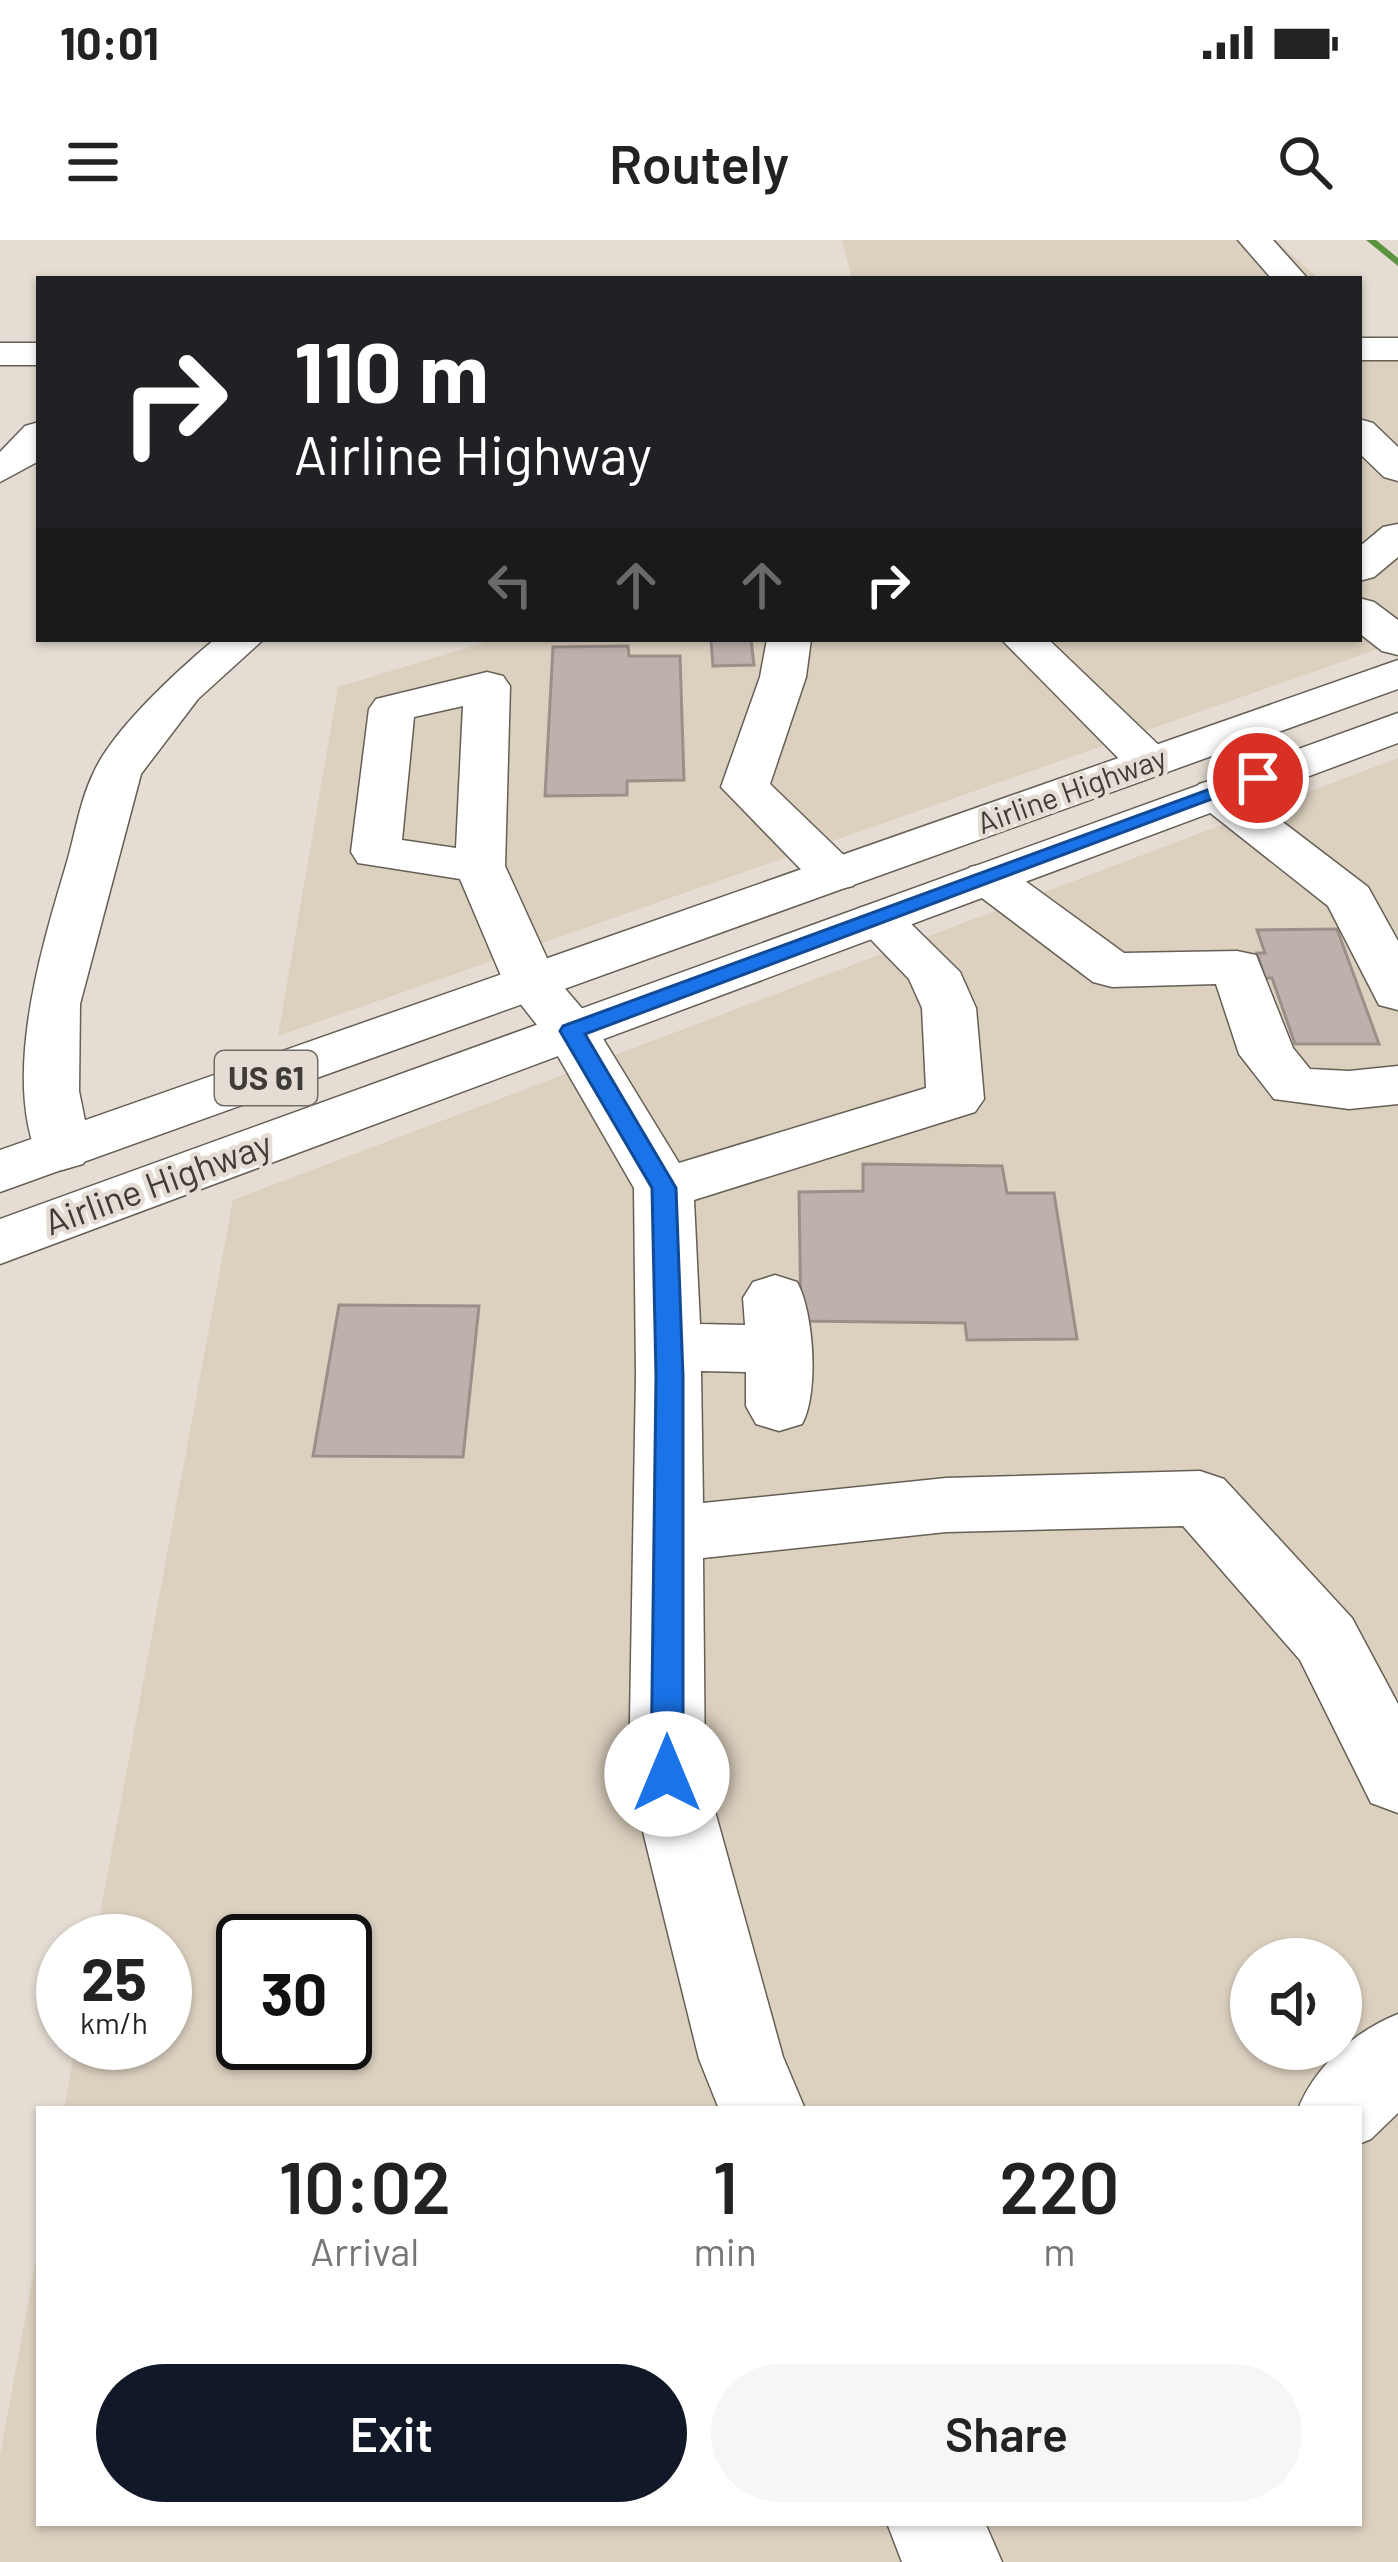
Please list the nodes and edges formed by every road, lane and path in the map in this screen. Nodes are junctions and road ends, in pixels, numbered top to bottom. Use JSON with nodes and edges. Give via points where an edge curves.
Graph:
{"nodes":[{"id":1,"x":1255,"y":240,"type":"edge"},
{"id":2,"x":1288,"y":276,"type":"edge"},
{"id":3,"x":1362,"y":349,"type":"edge"},
{"id":4,"x":1398,"y":349,"type":"edge"},
{"id":5,"x":0,"y":354,"type":"edge"},
{"id":6,"x":36,"y":354,"type":"edge"},
{"id":7,"x":1362,"y":434,"type":"edge"},
{"id":8,"x":36,"y":438,"type":"edge"},
{"id":9,"x":0,"y":470,"type":"edge"},
{"id":10,"x":1398,"y":470,"type":"edge"},
{"id":11,"x":1398,"y":536,"type":"edge"},
{"id":12,"x":1362,"y":566,"type":"edge"},
{"id":13,"x":1362,"y":612,"type":"edge"},
{"id":14,"x":238,"y":642,"type":"edge"},
{"id":15,"x":789,"y":642,"type":"edge"},
{"id":16,"x":1026,"y":642,"type":"edge"},
{"id":17,"x":1398,"y":642,"type":"edge"},
{"id":18,"x":1398,"y":674,"type":"edge"},
{"id":19,"x":1398,"y":727,"type":"edge"},
{"id":20,"x":1150,"y":763,"type":"junction"},
{"id":21,"x":1216,"y":794,"type":"junction"},
{"id":22,"x":888,"y":857,"type":"junction"},
{"id":23,"x":480,"y":866,"type":"dead end"},
{"id":24,"x":835,"y":875,"type":"junction"},
{"id":25,"x":988,"y":878,"type":"junction"},
{"id":26,"x":931,"y":899,"type":"junction"},
{"id":27,"x":878,"y":919,"type":"junction"},
{"id":28,"x":1398,"y":993,"type":"edge"},
{"id":29,"x":551,"y":1007,"type":"junction"},
{"id":30,"x":1398,"y":1085,"type":"edge"},
{"id":31,"x":62,"y":1150,"type":"junction"},
{"id":32,"x":0,"y":1172,"type":"edge"},
{"id":33,"x":664,"y":1188,"type":"junction"},
{"id":34,"x":0,"y":1242,"type":"edge"},
{"id":35,"x":668,"y":1348,"type":"junction"},
{"id":36,"x":777,"y":1351,"type":"dead end"},
{"id":37,"x":669,"y":1534,"type":"junction"},
{"id":38,"x":1398,"y":1779,"type":"edge"},
{"id":39,"x":1398,"y":2055,"type":"edge"},
{"id":40,"x":761,"y":2106,"type":"edge"},
{"id":41,"x":1344,"y":2106,"type":"edge"},
{"id":42,"x":937,"y":2526,"type":"edge"},
{"id":43,"x":952,"y":2562,"type":"edge"}],
"edges":[{"from":1,"to":2,"type":"main road"},
{"from":3,"to":4,"type":"main road"},
{"from":5,"to":6,"type":"main road"},
{"from":7,"to":10,"type":"main road"},
{"from":8,"to":9,"type":"main road"},
{"from":11,"to":12,"type":"main road"},
{"from":13,"to":17,"type":"main road"},
{"from":14,"to":31,"type":"main road","via":[[182,689],[117,773],[53,1004],[50,1091]]},
{"from":15,"to":24,"type":"main road","via":[[789,664],[749,757],[745,787]]},
{"from":16,"to":20,"type":"main road"},
{"from":18,"to":20,"type":"main road","name":"Airline Highway","number":"US 61"},
{"from":19,"to":21,"type":"main road","name":"Airline Highway","number":"US 61"},
{"from":20,"to":22,"type":"main road","name":"Airline Highway","number":"US 61"},
{"from":21,"to":25,"type":"main road","name":"Airline Highway","number":"US 61"},
{"from":21,"to":28,"type":"main road","via":[[1349,898]]},
{"from":22,"to":24,"type":"main road","name":"Airline Highway","number":"US 61"},
{"from":22,"to":26,"type":"main road"},
{"from":23,"to":29,"type":"main road"},
{"from":24,"to":29,"type":"main road","name":"Airline Highway","number":"US 61"},
{"from":25,"to":26,"type":"main road","name":"Airline Highway","number":"US 61"},
{"from":25,"to":30,"type":"main road","via":[[1112,970],[1237,967],[1267,1054],[1294,1087]]},
{"from":26,"to":27,"type":"main road","name":"Airline Highway","number":"US 61"},
{"from":27,"to":29,"type":"main road","name":"Airline Highway","number":"US 61"},
{"from":27,"to":33,"type":"main road","via":[[933,972],[950,1008],[955,1099]]},
{"from":29,"to":31,"type":"main road","name":"Airline Highway","number":"US 61"},
{"from":29,"to":33,"type":"main road"},
{"from":29,"to":34,"type":"main road","name":"Airline Highway","number":"US 61"},
{"from":31,"to":32,"type":"main road","name":"Airline Highway","number":"US 61"},
{"from":33,"to":35,"type":"main road"},
{"from":35,"to":36,"type":"main road"},
{"from":35,"to":37,"type":"main road"},
{"from":37,"to":38,"type":"main road","via":[[946,1505],[1200,1498],[1326,1640]]},
{"from":37,"to":40,"type":"main road","via":[[667,1774],[741,2059]]},
{"from":39,"to":41,"type":"main road"},
{"from":42,"to":43,"type":"main road"}]}
